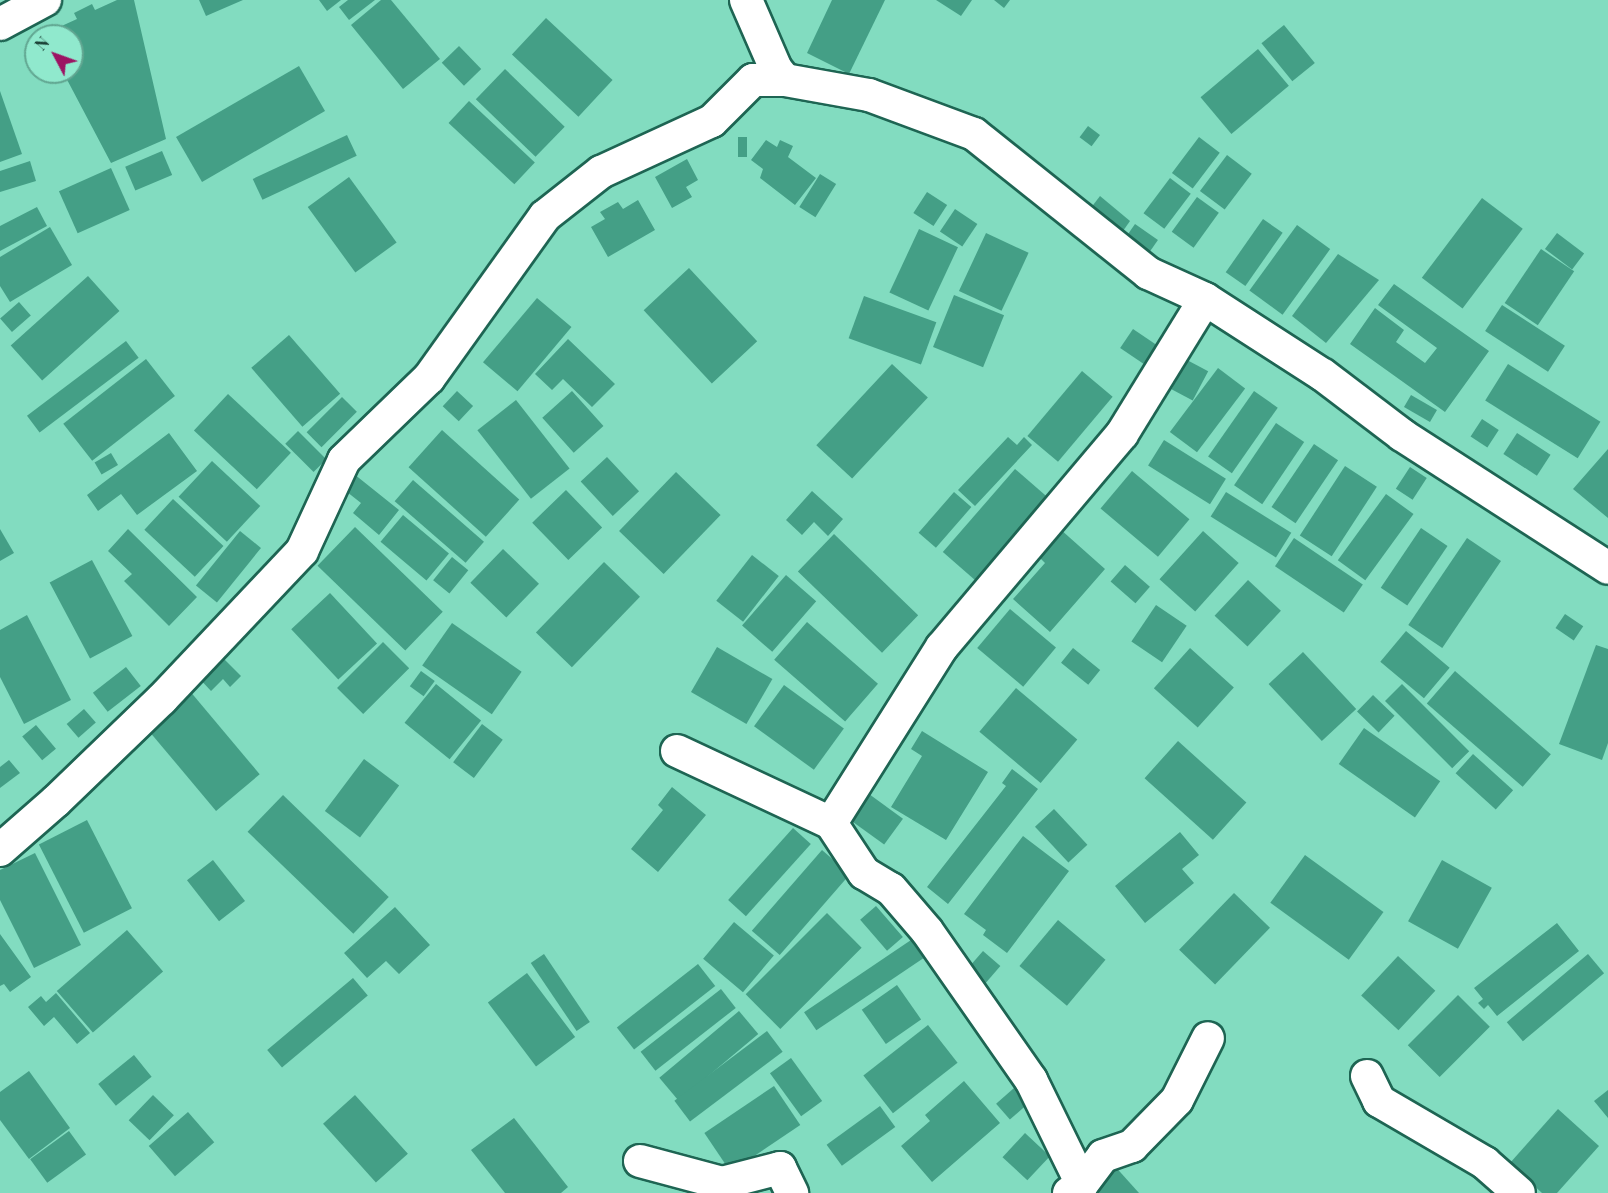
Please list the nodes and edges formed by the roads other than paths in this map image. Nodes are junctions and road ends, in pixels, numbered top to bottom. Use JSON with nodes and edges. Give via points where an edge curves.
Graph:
{"nodes":[{"id":1,"x":45,"y":0,"type":"edge"},
{"id":2,"x":746,"y":0,"type":"edge"},
{"id":3,"x":0,"y":24,"type":"edge"},
{"id":4,"x":785,"y":80,"type":"junction"},
{"id":5,"x":1205,"y":299,"type":"junction"},
{"id":6,"x":1608,"y":568,"type":"edge"},
{"id":7,"x":677,"y":751,"type":"dead end"},
{"id":8,"x":831,"y":823,"type":"junction"},
{"id":9,"x":0,"y":850,"type":"edge"},
{"id":10,"x":1208,"y":1038,"type":"dead end"},
{"id":11,"x":1367,"y":1076,"type":"dead end"},
{"id":12,"x":640,"y":1161,"type":"dead end"},
{"id":13,"x":1076,"y":1189,"type":"edge"},
{"id":14,"x":792,"y":1193,"type":"edge"},
{"id":15,"x":1519,"y":1193,"type":"edge"}],
"edges":[{"from":1,"to":3,"type":"street"},
{"from":2,"to":4,"type":"street","via":[[776,69]]},
{"from":4,"to":5,"type":"street","via":[[869,95],[974,134],[1148,273]]},
{"from":4,"to":9,"type":"street","via":[[753,80],[712,121],[601,172],[545,216],[429,378],[344,460],[302,551],[162,699],[57,801]]},
{"from":5,"to":6,"type":"street","via":[[1323,375],[1402,435]]},
{"from":5,"to":8,"type":"street","via":[[1122,434],[942,647]]},
{"from":7,"to":8,"type":"street"},
{"from":8,"to":13,"type":"street","via":[[864,873],[891,889],[927,931],[1031,1080]]},
{"from":10,"to":13,"type":"street","via":[[1177,1100],[1132,1146],[1103,1156]]},
{"from":11,"to":15,"type":"street","via":[[1379,1101],[1485,1163]]},
{"from":12,"to":14,"type":"street","via":[[722,1183],[780,1168]]}]}
